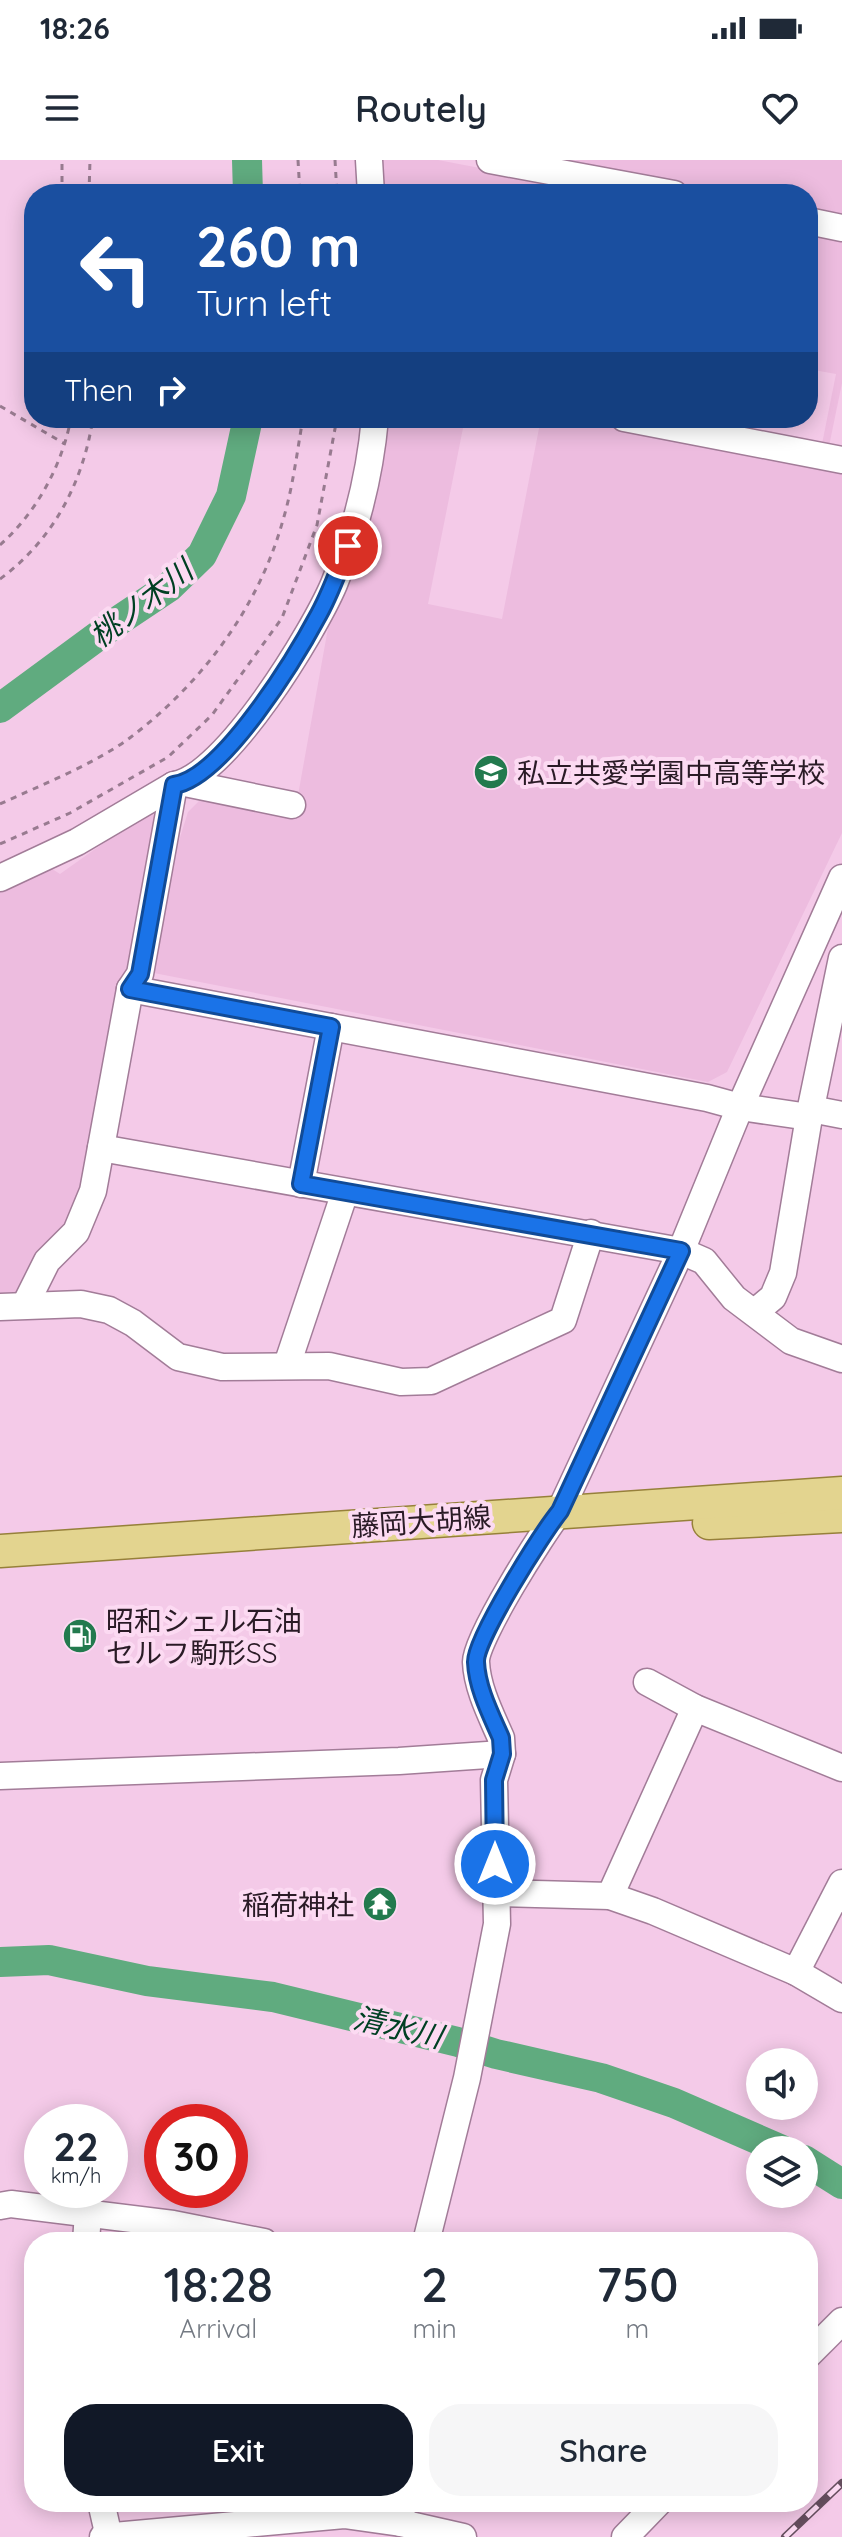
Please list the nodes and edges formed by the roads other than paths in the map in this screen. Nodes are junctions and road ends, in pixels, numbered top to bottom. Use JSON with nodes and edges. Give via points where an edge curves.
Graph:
{"nodes":[{"id":1,"x":369,"y":160,"type":"edge"},
{"id":2,"x":490,"y":160,"type":"edge"},
{"id":3,"x":370,"y":184,"type":"edge"},
{"id":4,"x":620,"y":184,"type":"edge"},
{"id":5,"x":818,"y":223,"type":"edge"},
{"id":6,"x":842,"y":228,"type":"edge"},
{"id":7,"x":374,"y":428,"type":"edge"},
{"id":8,"x":676,"y":428,"type":"edge"},
{"id":9,"x":842,"y":460,"type":"edge"},
{"id":10,"x":179,"y":784,"type":"junction"},
{"id":11,"x":292,"y":805,"type":"dead end"},
{"id":12,"x":0,"y":878,"type":"edge"},
{"id":13,"x":839,"y":890,"type":"edge"},
{"id":14,"x":842,"y":958,"type":"edge"},
{"id":15,"x":130,"y":989,"type":"junction"},
{"id":16,"x":331,"y":1027,"type":"junction"},
{"id":17,"x":740,"y":1107,"type":"junction"},
{"id":18,"x":810,"y":1113,"type":"junction"},
{"id":19,"x":842,"y":1115,"type":"edge"},
{"id":20,"x":101,"y":1148,"type":"junction"},
{"id":21,"x":301,"y":1184,"type":"junction"},
{"id":22,"x":345,"y":1192,"type":"junction"},
{"id":23,"x":591,"y":1233,"type":"junction"},
{"id":24,"x":681,"y":1251,"type":"junction"},
{"id":25,"x":13,"y":1306,"type":"edge"},
{"id":26,"x":755,"y":1312,"type":"junction"},
{"id":27,"x":842,"y":1359,"type":"edge"},
{"id":28,"x":287,"y":1365,"type":"junction"},
{"id":29,"x":842,"y":1493,"type":"edge"},
{"id":30,"x":842,"y":1516,"type":"edge"},
{"id":31,"x":552,"y":1522,"type":"junction"},
{"id":32,"x":0,"y":1551,"type":"edge"},
{"id":33,"x":0,"y":1571,"type":"edge"},
{"id":34,"x":647,"y":1682,"type":"dead end"},
{"id":35,"x":695,"y":1708,"type":"junction"},
{"id":36,"x":502,"y":1754,"type":"junction"},
{"id":37,"x":842,"y":1768,"type":"edge"},
{"id":38,"x":0,"y":1776,"type":"edge"},
{"id":39,"x":842,"y":1883,"type":"edge"},
{"id":40,"x":495,"y":1893,"type":"junction"},
{"id":41,"x":610,"y":1896,"type":"junction"},
{"id":42,"x":796,"y":1972,"type":"junction"},
{"id":43,"x":842,"y":1999,"type":"edge"},
{"id":44,"x":0,"y":2206,"type":"edge"},
{"id":45,"x":88,"y":2213,"type":"junction"},
{"id":46,"x":87,"y":2232,"type":"edge"},
{"id":47,"x":213,"y":2232,"type":"edge"},
{"id":48,"x":428,"y":2232,"type":"edge"},
{"id":49,"x":842,"y":2321,"type":"edge"},
{"id":50,"x":818,"y":2345,"type":"edge"},
{"id":51,"x":103,"y":2512,"type":"edge"},
{"id":52,"x":285,"y":2512,"type":"edge"},
{"id":53,"x":305,"y":2512,"type":"edge"},
{"id":54,"x":401,"y":2512,"type":"edge"},
{"id":55,"x":649,"y":2512,"type":"edge"},
{"id":56,"x":107,"y":2537,"type":"edge"},
{"id":57,"x":463,"y":2537,"type":"edge"},
{"id":58,"x":625,"y":2537,"type":"edge"}],
"edges":[{"from":1,"to":3,"type":"street"},
{"from":2,"to":4,"type":"street"},
{"from":5,"to":6,"type":"street"},
{"from":7,"to":10,"type":"street","via":[[359,511],[318,616],[247,725],[213,762]]},
{"from":8,"to":9,"type":"street"},
{"from":10,"to":11,"type":"street"},
{"from":10,"to":12,"type":"street"},
{"from":10,"to":15,"type":"street","via":[[140,974]]},
{"from":13,"to":17,"type":"street"},
{"from":14,"to":18,"type":"street"},
{"from":15,"to":16,"type":"street"},
{"from":15,"to":20,"type":"street"},
{"from":16,"to":17,"type":"street"},
{"from":16,"to":21,"type":"street"},
{"from":17,"to":18,"type":"street"},
{"from":17,"to":24,"type":"street"},
{"from":18,"to":19,"type":"street"},
{"from":18,"to":26,"type":"street","via":[[780,1286]]},
{"from":20,"to":21,"type":"street"},
{"from":20,"to":25,"type":"street","via":[[93,1191],[76,1232]]},
{"from":21,"to":22,"type":"street"},
{"from":22,"to":23,"type":"street"},
{"from":22,"to":28,"type":"street"},
{"from":23,"to":24,"type":"street"},
{"from":23,"to":28,"type":"street","via":[[563,1320],[431,1381],[401,1382],[329,1366]]},
{"from":24,"to":26,"type":"street","via":[[704,1261],[734,1298]]},
{"from":24,"to":31,"type":"street"},
{"from":25,"to":28,"type":"street","via":[[81,1304],[109,1310],[178,1357],[222,1367]]},
{"from":26,"to":27,"type":"street","via":[[791,1341]]},
{"from":29,"to":31,"type":"main road","name":"藤岡大胡線"},
{"from":30,"to":31,"type":"main road","name":"藤岡大胡線"},
{"from":31,"to":32,"type":"main road","name":"藤岡大胡線"},
{"from":31,"to":33,"type":"main road","name":"藤岡大胡線"},
{"from":31,"to":36,"type":"street","via":[[476,1654]]},
{"from":34,"to":35,"type":"street"},
{"from":35,"to":37,"type":"street"},
{"from":35,"to":41,"type":"street"},
{"from":36,"to":38,"type":"street"},
{"from":36,"to":40,"type":"street","via":[[494,1780]]},
{"from":39,"to":42,"type":"street"},
{"from":40,"to":41,"type":"street"},
{"from":40,"to":48,"type":"street","via":[[497,1924],[476,2033]]},
{"from":41,"to":42,"type":"street"},
{"from":42,"to":43,"type":"street"},
{"from":44,"to":45,"type":"street"},
{"from":45,"to":46,"type":"street"},
{"from":45,"to":47,"type":"street"},
{"from":49,"to":50,"type":"street"},
{"from":51,"to":56,"type":"street"},
{"from":52,"to":56,"type":"street"},
{"from":53,"to":54,"type":"street"},
{"from":54,"to":57,"type":"street"},
{"from":55,"to":58,"type":"street"}]}
